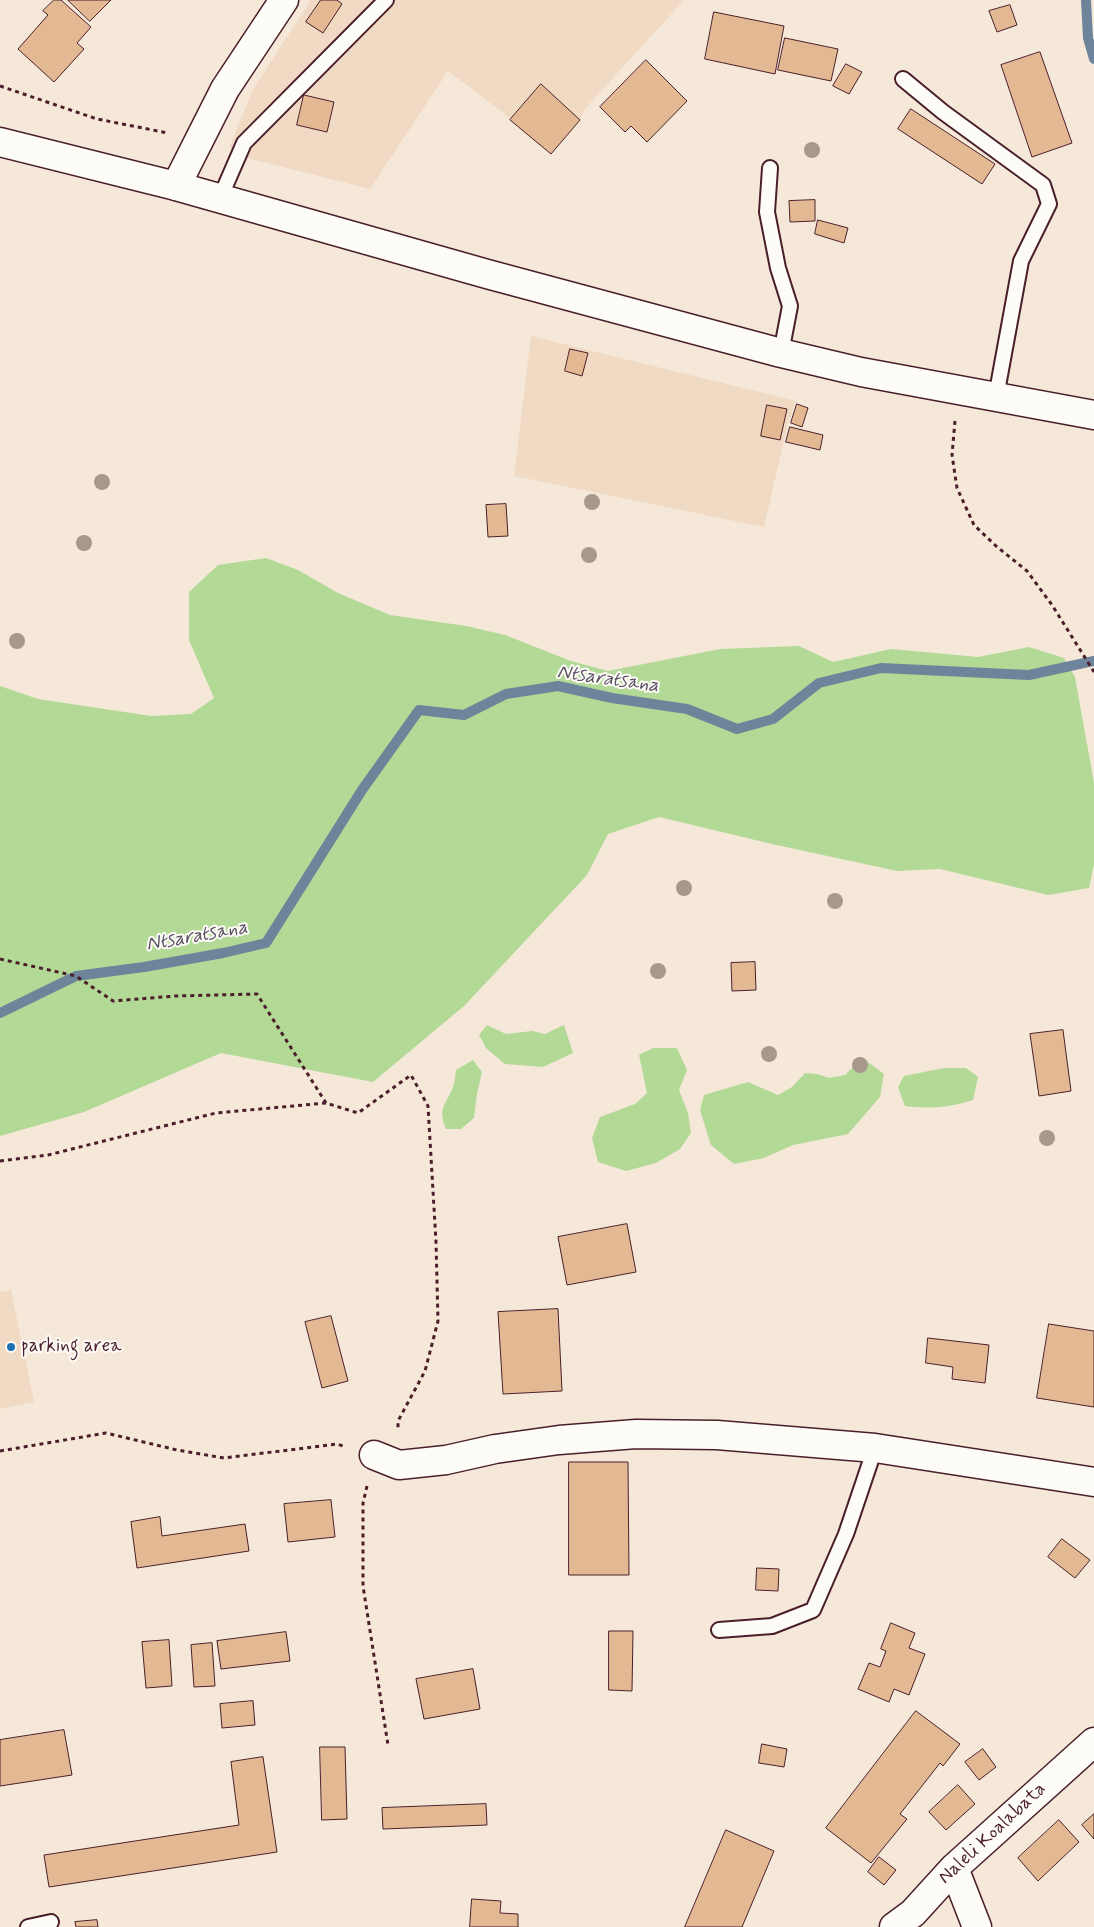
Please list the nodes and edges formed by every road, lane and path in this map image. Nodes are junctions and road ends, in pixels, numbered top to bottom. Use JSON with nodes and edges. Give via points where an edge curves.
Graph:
{"nodes":[{"id":1,"x":284,"y":0,"type":"edge"},
{"id":2,"x":386,"y":0,"type":"edge"},
{"id":3,"x":903,"y":79,"type":"dead end"},
{"id":4,"x":0,"y":86,"type":"edge"},
{"id":5,"x":201,"y":137,"type":"junction"},
{"id":6,"x":0,"y":142,"type":"edge"},
{"id":7,"x":770,"y":168,"type":"dead end"},
{"id":8,"x":176,"y":186,"type":"junction"},
{"id":9,"x":220,"y":198,"type":"junction"},
{"id":10,"x":780,"y":353,"type":"junction"},
{"id":11,"x":958,"y":391,"type":"junction"},
{"id":12,"x":996,"y":398,"type":"junction"},
{"id":13,"x":1094,"y":415,"type":"edge"},
{"id":14,"x":1094,"y":672,"type":"edge"},
{"id":15,"x":0,"y":959,"type":"edge"},
{"id":16,"x":326,"y":1103,"type":"junction"},
{"id":17,"x":0,"y":1161,"type":"edge"},
{"id":18,"x":875,"y":1448,"type":"junction"},
{"id":19,"x":0,"y":1451,"type":"edge"},
{"id":20,"x":387,"y":1460,"type":"junction"},
{"id":21,"x":1094,"y":1482,"type":"edge"},
{"id":22,"x":720,"y":1630,"type":"dead end"},
{"id":23,"x":1094,"y":1742,"type":"edge"},
{"id":24,"x":388,"y":1745,"type":"dead end"},
{"id":25,"x":954,"y":1868,"type":"junction"},
{"id":26,"x":51,"y":1922,"type":"dead end"},
{"id":27,"x":28,"y":1927,"type":"edge"},
{"id":28,"x":894,"y":1927,"type":"edge"},
{"id":29,"x":977,"y":1927,"type":"edge"}],
"edges":[{"from":1,"to":5,"type":"street","via":[[225,89]]},
{"from":2,"to":9,"type":"lane","via":[[244,143]]},
{"from":3,"to":12,"type":"lane","via":[[1043,184],[1049,204],[1021,261]]},
{"from":4,"to":5,"type":"path","via":[[97,118]]},
{"from":5,"to":8,"type":"street"},
{"from":6,"to":8,"type":"street"},
{"from":7,"to":10,"type":"lane","via":[[767,212],[778,268],[790,306]]},
{"from":8,"to":9,"type":"street"},
{"from":9,"to":10,"type":"street"},
{"from":10,"to":11,"type":"street"},
{"from":11,"to":12,"type":"street"},
{"from":11,"to":14,"type":"path","via":[[952,455],[957,488],[974,525],[1027,571]]},
{"from":12,"to":13,"type":"street"},
{"from":15,"to":16,"type":"path","via":[[76,976],[113,1001],[257,994]]},
{"from":16,"to":17,"type":"path","via":[[216,1113],[48,1155]]},
{"from":16,"to":20,"type":"path","via":[[358,1113],[410,1075],[428,1106],[438,1321],[425,1372],[398,1420]]},
{"from":18,"to":20,"type":"street","via":[[717,1435],[636,1434],[560,1440],[446,1460]]},
{"from":18,"to":21,"type":"street"},
{"from":18,"to":22,"type":"lane","via":[[846,1534],[813,1610],[772,1626]]},
{"from":19,"to":20,"type":"path","via":[[106,1433],[224,1458],[337,1444]]},
{"from":20,"to":24,"type":"path","via":[[363,1503],[363,1586]]},
{"from":23,"to":25,"type":"street","name":"Naleli Koalabata"},
{"from":25,"to":28,"type":"street","name":"Naleli Koalabata","via":[[913,1913]]},
{"from":25,"to":29,"type":"street"},
{"from":26,"to":27,"type":"lane"}]}
